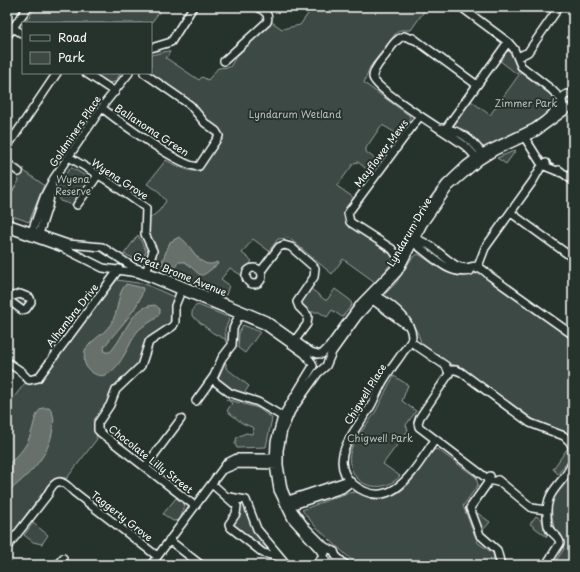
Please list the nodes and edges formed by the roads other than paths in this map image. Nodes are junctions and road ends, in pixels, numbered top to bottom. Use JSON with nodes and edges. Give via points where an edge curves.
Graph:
{"nodes":[{"id":1,"x":28,"y":7,"type":"edge"},
{"id":2,"x":258,"y":7,"type":"edge"},
{"id":3,"x":460,"y":7,"type":"edge"},
{"id":4,"x":557,"y":7,"type":"edge"},
{"id":5,"x":190,"y":8,"type":"edge"},
{"id":6,"x":13,"y":28,"type":"junction"},
{"id":7,"x":22,"y":33,"type":"edge"},
{"id":8,"x":7,"y":36,"type":"edge"},
{"id":9,"x":510,"y":43,"type":"junction"},
{"id":10,"x":152,"y":48,"type":"edge"},
{"id":11,"x":517,"y":55,"type":"junction"},
{"id":12,"x":224,"y":61,"type":"dead end"},
{"id":13,"x":56,"y":74,"type":"edge"},
{"id":14,"x":88,"y":74,"type":"edge"},
{"id":15,"x":128,"y":74,"type":"edge"},
{"id":16,"x":145,"y":74,"type":"edge"},
{"id":17,"x":477,"y":85,"type":"junction"},
{"id":18,"x":551,"y":89,"type":"junction"},
{"id":19,"x":115,"y":92,"type":"junction"},
{"id":20,"x":571,"y":94,"type":"edge"},
{"id":21,"x":562,"y":101,"type":"junction"},
{"id":22,"x":102,"y":108,"type":"junction"},
{"id":23,"x":571,"y":108,"type":"edge"},
{"id":24,"x":420,"y":116,"type":"junction"},
{"id":25,"x":443,"y":129,"type":"junction"},
{"id":26,"x":525,"y":138,"type":"junction"},
{"id":27,"x":7,"y":147,"type":"edge"},
{"id":28,"x":68,"y":157,"type":"junction"},
{"id":29,"x":480,"y":157,"type":"junction"},
{"id":30,"x":7,"y":163,"type":"edge"},
{"id":31,"x":545,"y":165,"type":"junction"},
{"id":32,"x":19,"y":172,"type":"dead end"},
{"id":33,"x":98,"y":175,"type":"junction"},
{"id":34,"x":573,"y":181,"type":"edge"},
{"id":35,"x":77,"y":205,"type":"dead end"},
{"id":36,"x":511,"y":213,"type":"junction"},
{"id":37,"x":7,"y":222,"type":"edge"},
{"id":38,"x":7,"y":228,"type":"edge"},
{"id":39,"x":35,"y":235,"type":"junction"},
{"id":40,"x":412,"y":240,"type":"junction"},
{"id":41,"x":392,"y":249,"type":"junction"},
{"id":42,"x":404,"y":250,"type":"junction"},
{"id":43,"x":573,"y":258,"type":"edge"},
{"id":44,"x":400,"y":260,"type":"junction"},
{"id":45,"x":124,"y":262,"type":"junction"},
{"id":46,"x":476,"y":267,"type":"junction"},
{"id":47,"x":260,"y":271,"type":"dead end"},
{"id":48,"x":396,"y":271,"type":"junction"},
{"id":49,"x":117,"y":272,"type":"junction"},
{"id":50,"x":146,"y":273,"type":"junction"},
{"id":51,"x":183,"y":288,"type":"junction"},
{"id":52,"x":372,"y":296,"type":"junction"},
{"id":53,"x":240,"y":312,"type":"junction"},
{"id":54,"x":573,"y":336,"type":"edge"},
{"id":55,"x":411,"y":342,"type":"junction"},
{"id":56,"x":293,"y":343,"type":"junction"},
{"id":57,"x":320,"y":354,"type":"junction"},
{"id":58,"x":327,"y":361,"type":"junction"},
{"id":59,"x":7,"y":362,"type":"edge"},
{"id":60,"x":313,"y":364,"type":"junction"},
{"id":61,"x":322,"y":369,"type":"junction"},
{"id":62,"x":449,"y":372,"type":"junction"},
{"id":63,"x":212,"y":380,"type":"junction"},
{"id":64,"x":196,"y":401,"type":"dead end"},
{"id":65,"x":285,"y":418,"type":"junction"},
{"id":66,"x":181,"y":419,"type":"dead end"},
{"id":67,"x":435,"y":440,"type":"junction"},
{"id":68,"x":573,"y":449,"type":"edge"},
{"id":69,"x":276,"y":462,"type":"junction"},
{"id":70,"x":573,"y":462,"type":"edge"},
{"id":71,"x":145,"y":467,"type":"junction"},
{"id":72,"x":489,"y":478,"type":"junction"},
{"id":73,"x":350,"y":481,"type":"junction"},
{"id":74,"x":212,"y":484,"type":"junction"},
{"id":75,"x":226,"y":495,"type":"junction"},
{"id":76,"x":244,"y":499,"type":"junction"},
{"id":77,"x":286,"y":504,"type":"junction"},
{"id":78,"x":195,"y":506,"type":"junction"},
{"id":79,"x":237,"y":506,"type":"junction"},
{"id":80,"x":546,"y":508,"type":"junction"},
{"id":81,"x":169,"y":540,"type":"junction"},
{"id":82,"x":270,"y":545,"type":"junction"},
{"id":83,"x":7,"y":547,"type":"edge"},
{"id":84,"x":264,"y":553,"type":"junction"},
{"id":85,"x":327,"y":553,"type":"junction"},
{"id":86,"x":158,"y":556,"type":"junction"},
{"id":87,"x":63,"y":558,"type":"dead end"},
{"id":88,"x":285,"y":562,"type":"edge"},
{"id":89,"x":333,"y":562,"type":"edge"},
{"id":90,"x":57,"y":565,"type":"edge"},
{"id":91,"x":151,"y":565,"type":"edge"},
{"id":92,"x":201,"y":565,"type":"edge"},
{"id":93,"x":316,"y":565,"type":"edge"},
{"id":94,"x":346,"y":565,"type":"edge"},
{"id":95,"x":501,"y":565,"type":"edge"},
{"id":96,"x":546,"y":565,"type":"edge"}],
"edges":[{"from":1,"to":6,"type":"street"},
{"from":2,"to":12,"type":"street","via":[[267,13],[267,22]]},
{"from":3,"to":9,"type":"street"},
{"from":4,"to":11,"type":"street","via":[[530,48],[525,54]]},
{"from":5,"to":10,"type":"street","via":[[171,42]]},
{"from":6,"to":7,"type":"street"},
{"from":6,"to":8,"type":"street"},
{"from":9,"to":11,"type":"street"},
{"from":9,"to":17,"type":"street"},
{"from":11,"to":18,"type":"street","via":[[523,68]]},
{"from":13,"to":27,"type":"street"},
{"from":14,"to":19,"type":"street"},
{"from":15,"to":19,"type":"street","name":"Goldminers Place"},
{"from":16,"to":22,"type":"street","name":"Ballanoma Green","via":[[190,105],[205,123],[218,133],[216,142],[199,166],[191,167],[179,161]]},
{"from":17,"to":24,"type":"street","via":[[409,33],[398,34],[394,44],[369,77],[371,83]]},
{"from":17,"to":25,"type":"street"},
{"from":18,"to":20,"type":"street"},
{"from":18,"to":21,"type":"street"},
{"from":19,"to":22,"type":"street","name":"Goldminers Place"},
{"from":20,"to":21,"type":"street","name":"Lyndarum Drive","via":[[564,96]]},
{"from":21,"to":23,"type":"street","via":[[563,105]]},
{"from":21,"to":29,"type":"street","name":"Lyndarum Drive","via":[[555,112],[534,128]]},
{"from":22,"to":28,"type":"street","name":"Goldminers Place"},
{"from":23,"to":26,"type":"street","name":"Lyndarum Drive"},
{"from":24,"to":25,"type":"street"},
{"from":24,"to":41,"type":"street","name":"Mayflower Mews","via":[[349,211],[350,222]]},
{"from":25,"to":29,"type":"street"},
{"from":26,"to":29,"type":"street","name":"Lyndarum Drive"},
{"from":26,"to":31,"type":"street"},
{"from":28,"to":33,"type":"street","name":"Wyena Grove"},
{"from":28,"to":39,"type":"street","name":"Goldminers Place","via":[[42,201]]},
{"from":29,"to":40,"type":"street","name":"Lyndarum Drive","via":[[445,193]]},
{"from":30,"to":32,"type":"street"},
{"from":31,"to":34,"type":"street"},
{"from":31,"to":36,"type":"street"},
{"from":33,"to":35,"type":"street"},
{"from":33,"to":50,"type":"street","name":"Wyena Grove","via":[[146,208],[145,234],[153,251]]},
{"from":36,"to":43,"type":"street"},
{"from":36,"to":46,"type":"street","via":[[476,259]]},
{"from":37,"to":39,"type":"street","name":"Great Brome Avenue"},
{"from":38,"to":39,"type":"street","name":"Great Brome Avenue"},
{"from":39,"to":45,"type":"street","name":"Great Brome Avenue","via":[[68,244],[102,247]]},
{"from":39,"to":49,"type":"street","name":"Great Brome Avenue","via":[[97,266]]},
{"from":40,"to":42,"type":"street","name":"Lyndarum Drive"},
{"from":40,"to":46,"type":"street","via":[[430,246],[457,266]]},
{"from":40,"to":48,"type":"street","name":"Lyndarum Drive"},
{"from":41,"to":42,"type":"street","name":"Mayflower Mews"},
{"from":41,"to":44,"type":"street","name":"Mayflower Mews"},
{"from":42,"to":44,"type":"street","name":"Lyndarum Drive"},
{"from":44,"to":48,"type":"street","name":"Lyndarum Drive"},
{"from":45,"to":49,"type":"street","name":"Alhambra Drive"},
{"from":45,"to":50,"type":"street","name":"Great Brome Avenue"},
{"from":46,"to":54,"type":"street"},
{"from":47,"to":56,"type":"street","via":[[279,247],[284,245],[291,247],[315,268],[314,277],[298,300],[299,307],[309,318]]},
{"from":48,"to":52,"type":"street","name":"Lyndarum Drive"},
{"from":49,"to":50,"type":"street","name":"Great Brome Avenue"},
{"from":49,"to":59,"type":"street","name":"Alhambra Drive","via":[[42,371],[31,376]]},
{"from":50,"to":51,"type":"street","name":"Great Brome Avenue"},
{"from":51,"to":53,"type":"street","name":"Great Brome Avenue"},
{"from":51,"to":71,"type":"street","name":"Chocolate Lilly Street","via":[[175,306],[173,326],[149,342],[142,366],[118,387],[97,425],[101,433]]},
{"from":52,"to":55,"type":"street","via":[[408,326],[412,334]]},
{"from":52,"to":57,"type":"street","name":"Lyndarum Drive"},
{"from":52,"to":58,"type":"street","name":"Lyndarum Drive"},
{"from":53,"to":56,"type":"street","name":"Great Brome Avenue","via":[[266,320]]},
{"from":53,"to":63,"type":"street","via":[[233,329],[232,345],[222,358]]},
{"from":55,"to":62,"type":"street","via":[[446,366]]},
{"from":55,"to":73,"type":"street","name":"Chigwell Place","via":[[383,381],[368,411],[344,446],[343,463]]},
{"from":56,"to":57,"type":"street","name":"Great Brome Avenue"},
{"from":56,"to":60,"type":"street","name":"Great Brome Avenue"},
{"from":57,"to":58,"type":"street"},
{"from":57,"to":60,"type":"street","via":[[312,359]]},
{"from":58,"to":61,"type":"street"},
{"from":60,"to":61,"type":"street","via":[[317,369]]},
{"from":60,"to":65,"type":"street"},
{"from":61,"to":65,"type":"street"},
{"from":62,"to":67,"type":"street","via":[[418,421],[419,428]]},
{"from":62,"to":68,"type":"street","via":[[464,375],[530,423],[564,436]]},
{"from":63,"to":64,"type":"street"},
{"from":63,"to":65,"type":"street","via":[[230,393],[258,402]]},
{"from":65,"to":69,"type":"street","via":[[276,434]]},
{"from":66,"to":71,"type":"street"},
{"from":67,"to":72,"type":"street","via":[[475,469],[485,471]]},
{"from":67,"to":73,"type":"street","via":[[406,480],[396,489],[375,494],[363,491]]},
{"from":69,"to":74,"type":"street","via":[[237,458],[228,463]]},
{"from":69,"to":77,"type":"street","via":[[278,490]]},
{"from":70,"to":80,"type":"street","via":[[552,491]]},
{"from":71,"to":78,"type":"street","name":"Chocolate Lilly Street"},
{"from":72,"to":80,"type":"street","via":[[501,483],[538,510]]},
{"from":72,"to":95,"type":"street","via":[[472,504],[470,512],[481,537],[497,550]]},
{"from":73,"to":77,"type":"street","via":[[342,489]]},
{"from":74,"to":75,"type":"street"},
{"from":74,"to":78,"type":"street"},
{"from":75,"to":76,"type":"street","via":[[234,499]]},
{"from":75,"to":79,"type":"street"},
{"from":76,"to":79,"type":"street"},
{"from":76,"to":82,"type":"street","via":[[257,529]]},
{"from":77,"to":85,"type":"street","via":[[302,532]]},
{"from":78,"to":81,"type":"street"},
{"from":79,"to":84,"type":"street","via":[[230,526]]},
{"from":80,"to":96,"type":"street","via":[[549,530],[560,543]]},
{"from":81,"to":86,"type":"street"},
{"from":81,"to":92,"type":"street"},
{"from":82,"to":84,"type":"street","via":[[269,551]]},
{"from":82,"to":88,"type":"street"},
{"from":83,"to":86,"type":"street","name":"Taggerty Grove","via":[[53,484],[59,482],[65,483]]},
{"from":84,"to":88,"type":"street","via":[[274,555]]},
{"from":85,"to":89,"type":"street","via":[[326,560]]},
{"from":85,"to":89,"type":"street","via":[[334,551]]},
{"from":85,"to":93,"type":"street"},
{"from":86,"to":91,"type":"street"},
{"from":87,"to":90,"type":"street"},
{"from":89,"to":94,"type":"street"}]}
